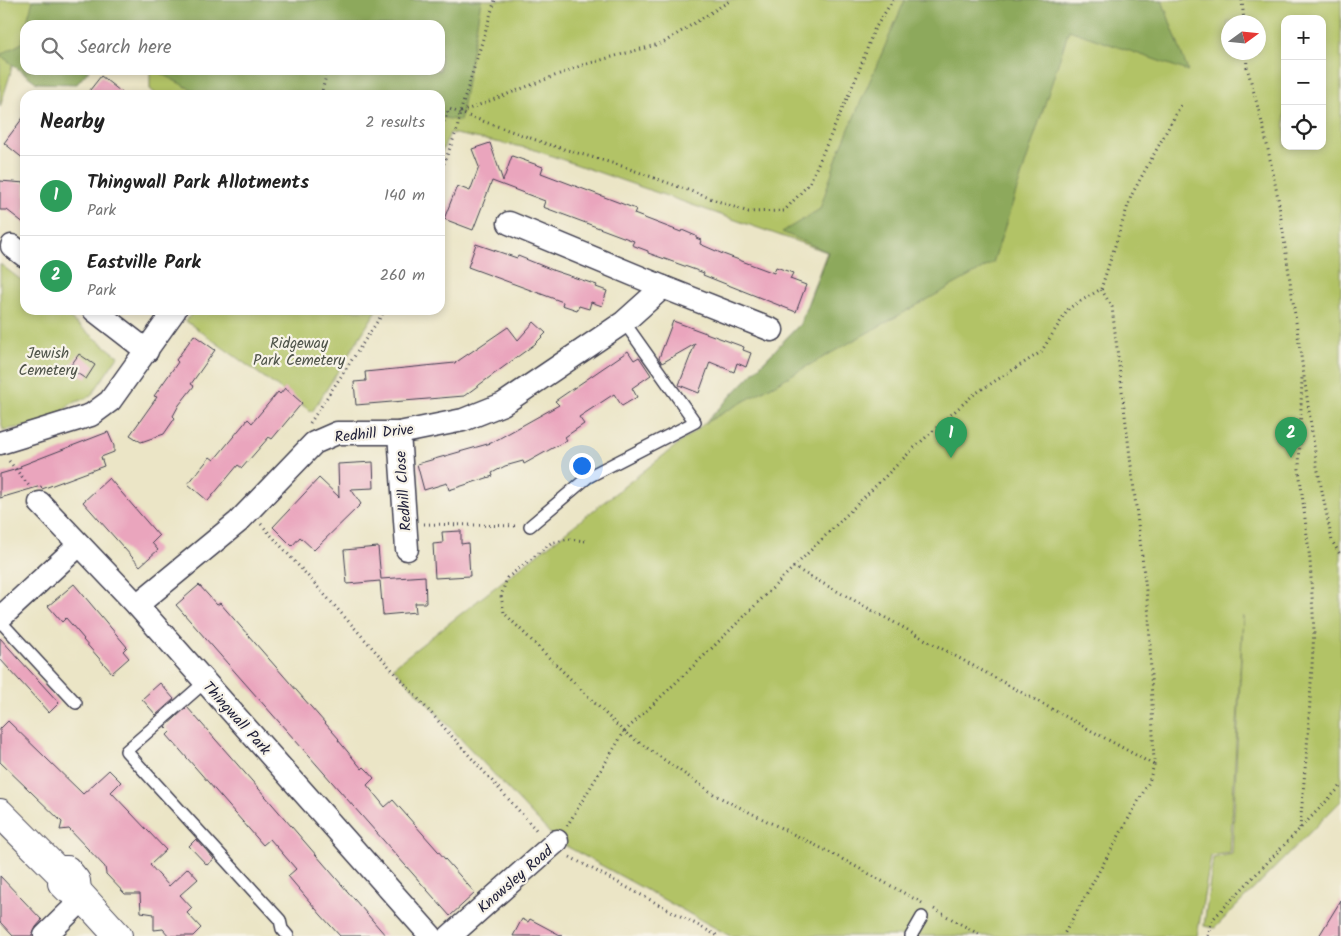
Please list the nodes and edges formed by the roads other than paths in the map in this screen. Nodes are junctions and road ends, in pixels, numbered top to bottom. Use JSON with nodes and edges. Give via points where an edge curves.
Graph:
{"nodes":[{"id":1,"x":508,"y":223,"type":"dead end"},
{"id":2,"x":663,"y":287,"type":"junction"},
{"id":3,"x":100,"y":315,"type":"edge"},
{"id":4,"x":172,"y":315,"type":"edge"},
{"id":5,"x":624,"y":322,"type":"junction"},
{"id":6,"x":772,"y":330,"type":"dead end"},
{"id":7,"x":147,"y":351,"type":"junction"},
{"id":8,"x":399,"y":433,"type":"junction"},
{"id":9,"x":1,"y":442,"type":"edge"},
{"id":10,"x":36,"y":496,"type":"road end"},
{"id":11,"x":530,"y":526,"type":"road end"},
{"id":12,"x":79,"y":545,"type":"junction"},
{"id":13,"x":407,"y":549,"type":"dead end"},
{"id":14,"x":137,"y":605,"type":"junction"},
{"id":15,"x":0,"y":619,"type":"edge"},
{"id":16,"x":205,"y":682,"type":"junction"},
{"id":17,"x":76,"y":703,"type":"dead end"},
{"id":18,"x":0,"y":813,"type":"edge"},
{"id":19,"x":554,"y":844,"type":"road end"},
{"id":20,"x":80,"y":894,"type":"junction"},
{"id":21,"x":922,"y":917,"type":"dead end"},
{"id":22,"x":45,"y":936,"type":"edge"},
{"id":23,"x":118,"y":936,"type":"edge"},
{"id":24,"x":288,"y":936,"type":"edge"},
{"id":25,"x":431,"y":936,"type":"edge"},
{"id":26,"x":450,"y":936,"type":"edge"},
{"id":27,"x":911,"y":936,"type":"edge"}],
"edges":[{"from":1,"to":2,"type":"street"},
{"from":2,"to":5,"type":"street","name":"Redhill Drive"},
{"from":2,"to":6,"type":"street"},
{"from":3,"to":7,"type":"street"},
{"from":4,"to":7,"type":"street"},
{"from":5,"to":8,"type":"street","name":"Redhill Drive","via":[[503,404],[463,420]]},
{"from":5,"to":11,"type":"lane","via":[[695,422],[588,476]]},
{"from":7,"to":9,"type":"street","via":[[110,401],[91,415]]},
{"from":8,"to":13,"type":"street","name":"Redhill Close"},
{"from":8,"to":14,"type":"street","name":"Redhill Drive","via":[[337,434],[314,443],[238,522]]},
{"from":10,"to":12,"type":"street","name":"Thingwall Park"},
{"from":12,"to":14,"type":"street","name":"Thingwall Park"},
{"from":12,"to":15,"type":"street"},
{"from":14,"to":16,"type":"street","name":"Thingwall Park"},
{"from":15,"to":17,"type":"lane"},
{"from":16,"to":24,"type":"lane","via":[[126,751],[280,920]]},
{"from":16,"to":25,"type":"street","name":"Thingwall Park"},
{"from":18,"to":20,"type":"main road","via":[[57,870],[67,870],[76,881]]},
{"from":19,"to":26,"type":"street","name":"Knowsley Road"},
{"from":20,"to":22,"type":"street"},
{"from":20,"to":23,"type":"main road"},
{"from":21,"to":27,"type":"lane"}]}
